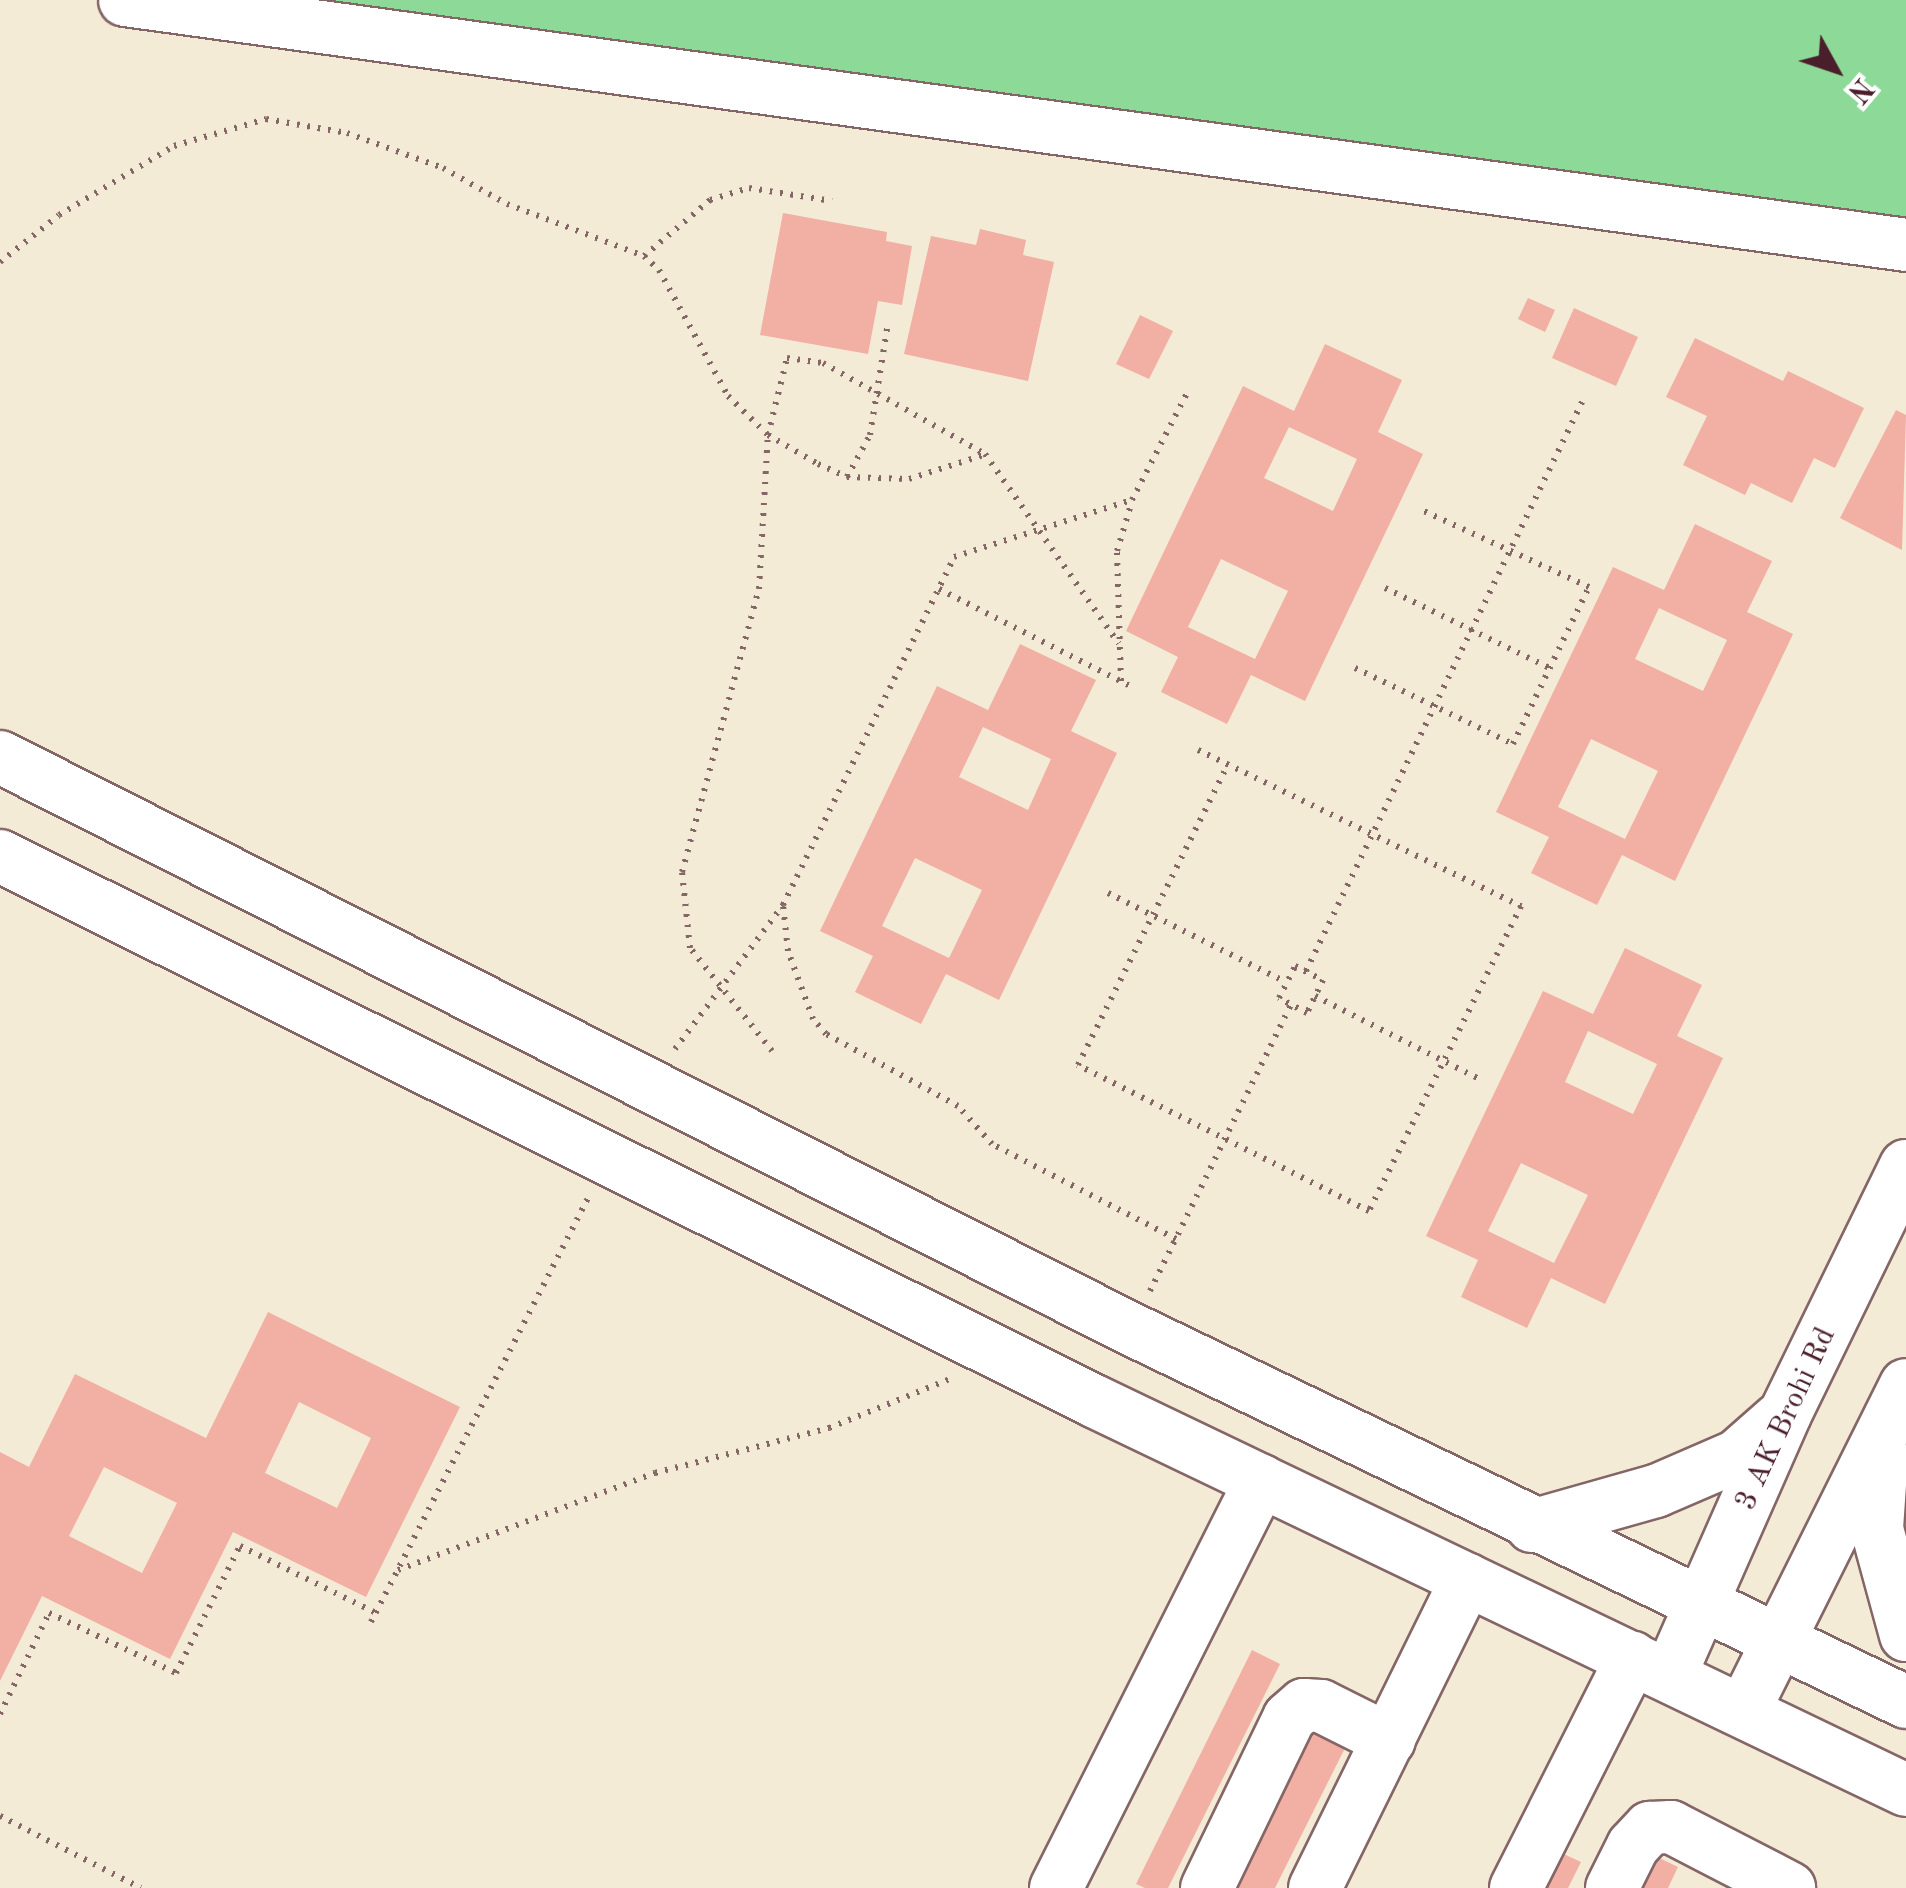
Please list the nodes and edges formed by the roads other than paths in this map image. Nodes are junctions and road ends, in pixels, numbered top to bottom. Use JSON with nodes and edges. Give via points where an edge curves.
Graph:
{"nodes":[{"id":1,"x":125,"y":0,"type":"edge"},
{"id":2,"x":1906,"y":245,"type":"edge"},
{"id":3,"x":0,"y":756,"type":"edge"},
{"id":4,"x":0,"y":856,"type":"edge"},
{"id":5,"x":1906,"y":1166,"type":"edge"},
{"id":6,"x":1132,"y":1329,"type":"junction"},
{"id":7,"x":1906,"y":1385,"type":"edge"},
{"id":8,"x":1094,"y":1402,"type":"junction"},
{"id":9,"x":1785,"y":1414,"type":"junction"},
{"id":10,"x":1883,"y":1434,"type":"junction"},
{"id":11,"x":1261,"y":1481,"type":"junction"},
{"id":12,"x":1532,"y":1526,"type":"junction"},
{"id":13,"x":1467,"y":1579,"type":"junction"},
{"id":14,"x":1704,"y":1603,"type":"junction"},
{"id":15,"x":1906,"y":1634,"type":"edge"},
{"id":16,"x":1779,"y":1640,"type":"junction"},
{"id":17,"x":1651,"y":1667,"type":"junction"},
{"id":18,"x":1906,"y":1702,"type":"edge"},
{"id":19,"x":1744,"y":1710,"type":"junction"},
{"id":20,"x":1389,"y":1740,"type":"junction"},
{"id":21,"x":1906,"y":1790,"type":"edge"},
{"id":22,"x":1556,"y":1809,"type":"junction"},
{"id":23,"x":1623,"y":1867,"type":"edge"},
{"id":24,"x":1056,"y":1888,"type":"edge"},
{"id":25,"x":1207,"y":1888,"type":"edge"},
{"id":26,"x":1314,"y":1888,"type":"edge"},
{"id":27,"x":1516,"y":1888,"type":"edge"},
{"id":28,"x":1790,"y":1888,"type":"edge"}],
"edges":[{"from":1,"to":2,"type":"street"},
{"from":3,"to":6,"type":"street"},
{"from":4,"to":8,"type":"street"},
{"from":5,"to":9,"type":"street","name":"3 AK Brohi Rd"},
{"from":6,"to":8,"type":"street"},
{"from":6,"to":12,"type":"street"},
{"from":7,"to":10,"type":"street"},
{"from":8,"to":11,"type":"street"},
{"from":9,"to":12,"type":"street","via":[[1721,1463],[1656,1491]]},
{"from":9,"to":14,"type":"street","name":"3 AK Brohi Rd"},
{"from":10,"to":15,"type":"street","via":[[1877,1529]]},
{"from":10,"to":16,"type":"street"},
{"from":11,"to":13,"type":"street"},
{"from":11,"to":24,"type":"street"},
{"from":12,"to":14,"type":"street"},
{"from":13,"to":17,"type":"street"},
{"from":13,"to":20,"type":"street"},
{"from":14,"to":16,"type":"street"},
{"from":14,"to":17,"type":"street","name":"3 AK Brohi Rd"},
{"from":16,"to":18,"type":"street"},
{"from":16,"to":19,"type":"street"},
{"from":17,"to":19,"type":"street"},
{"from":17,"to":22,"type":"street","name":"3 AK Brohi Rd"},
{"from":19,"to":21,"type":"street"},
{"from":20,"to":25,"type":"street","via":[[1321,1706],[1304,1705],[1290,1718]]},
{"from":20,"to":26,"type":"street"},
{"from":22,"to":23,"type":"street"},
{"from":22,"to":27,"type":"street","name":"3 AK Brohi Rd"},
{"from":23,"to":28,"type":"street","via":[[1650,1828],[1671,1826]]}]}
